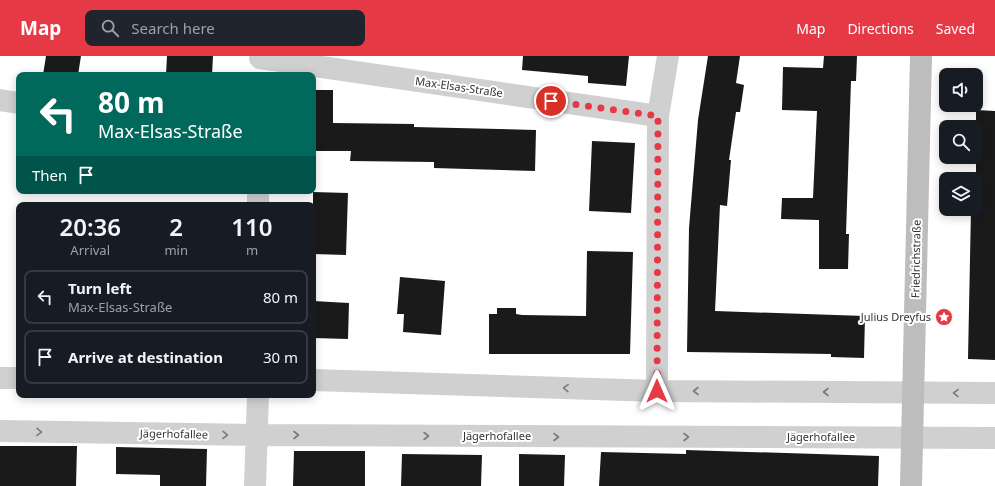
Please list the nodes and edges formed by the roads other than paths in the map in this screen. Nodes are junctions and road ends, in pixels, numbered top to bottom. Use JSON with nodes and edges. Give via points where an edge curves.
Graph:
{"nodes":[{"id":1,"x":668,"y":56,"type":"edge"},
{"id":2,"x":921,"y":56,"type":"edge"},
{"id":3,"x":260,"y":63,"type":"edge"},
{"id":4,"x":0,"y":100,"type":"edge"},
{"id":5,"x":16,"y":103,"type":"edge"},
{"id":6,"x":658,"y":116,"type":"junction"},
{"id":7,"x":0,"y":378,"type":"edge"},
{"id":8,"x":16,"y":378,"type":"edge"},
{"id":9,"x":316,"y":380,"type":"edge"},
{"id":10,"x":657,"y":391,"type":"junction"},
{"id":11,"x":913,"y":392,"type":"junction"},
{"id":12,"x":995,"y":393,"type":"edge"},
{"id":13,"x":258,"y":398,"type":"edge"},
{"id":14,"x":0,"y":431,"type":"edge"},
{"id":15,"x":257,"y":435,"type":"junction"},
{"id":16,"x":912,"y":437,"type":"junction"},
{"id":17,"x":995,"y":438,"type":"edge"},
{"id":18,"x":255,"y":486,"type":"edge"},
{"id":19,"x":911,"y":486,"type":"edge"}],
"edges":[{"from":1,"to":6,"type":"street"},
{"from":2,"to":11,"type":"main road","name":"Friedrichstraße"},
{"from":3,"to":6,"type":"street","name":"Max-Elsas-Straße"},
{"from":4,"to":5,"type":"street"},
{"from":6,"to":10,"type":"street"},
{"from":7,"to":8,"type":"street"},
{"from":10,"to":9,"type":"street","one_way":true},
{"from":11,"to":10,"type":"street","one_way":true},
{"from":12,"to":11,"type":"street","one_way":true},
{"from":11,"to":16,"type":"main road","name":"Friedrichstraße"},
{"from":13,"to":15,"type":"street"},
{"from":14,"to":15,"type":"street","name":"Jägerhofallee","one_way":true},
{"from":15,"to":16,"type":"street","name":"Jägerhofallee","one_way":true},
{"from":15,"to":18,"type":"street"},
{"from":16,"to":17,"type":"street","name":"Jägerhofallee"},
{"from":16,"to":19,"type":"main road","name":"Friedrichstraße"}]}
